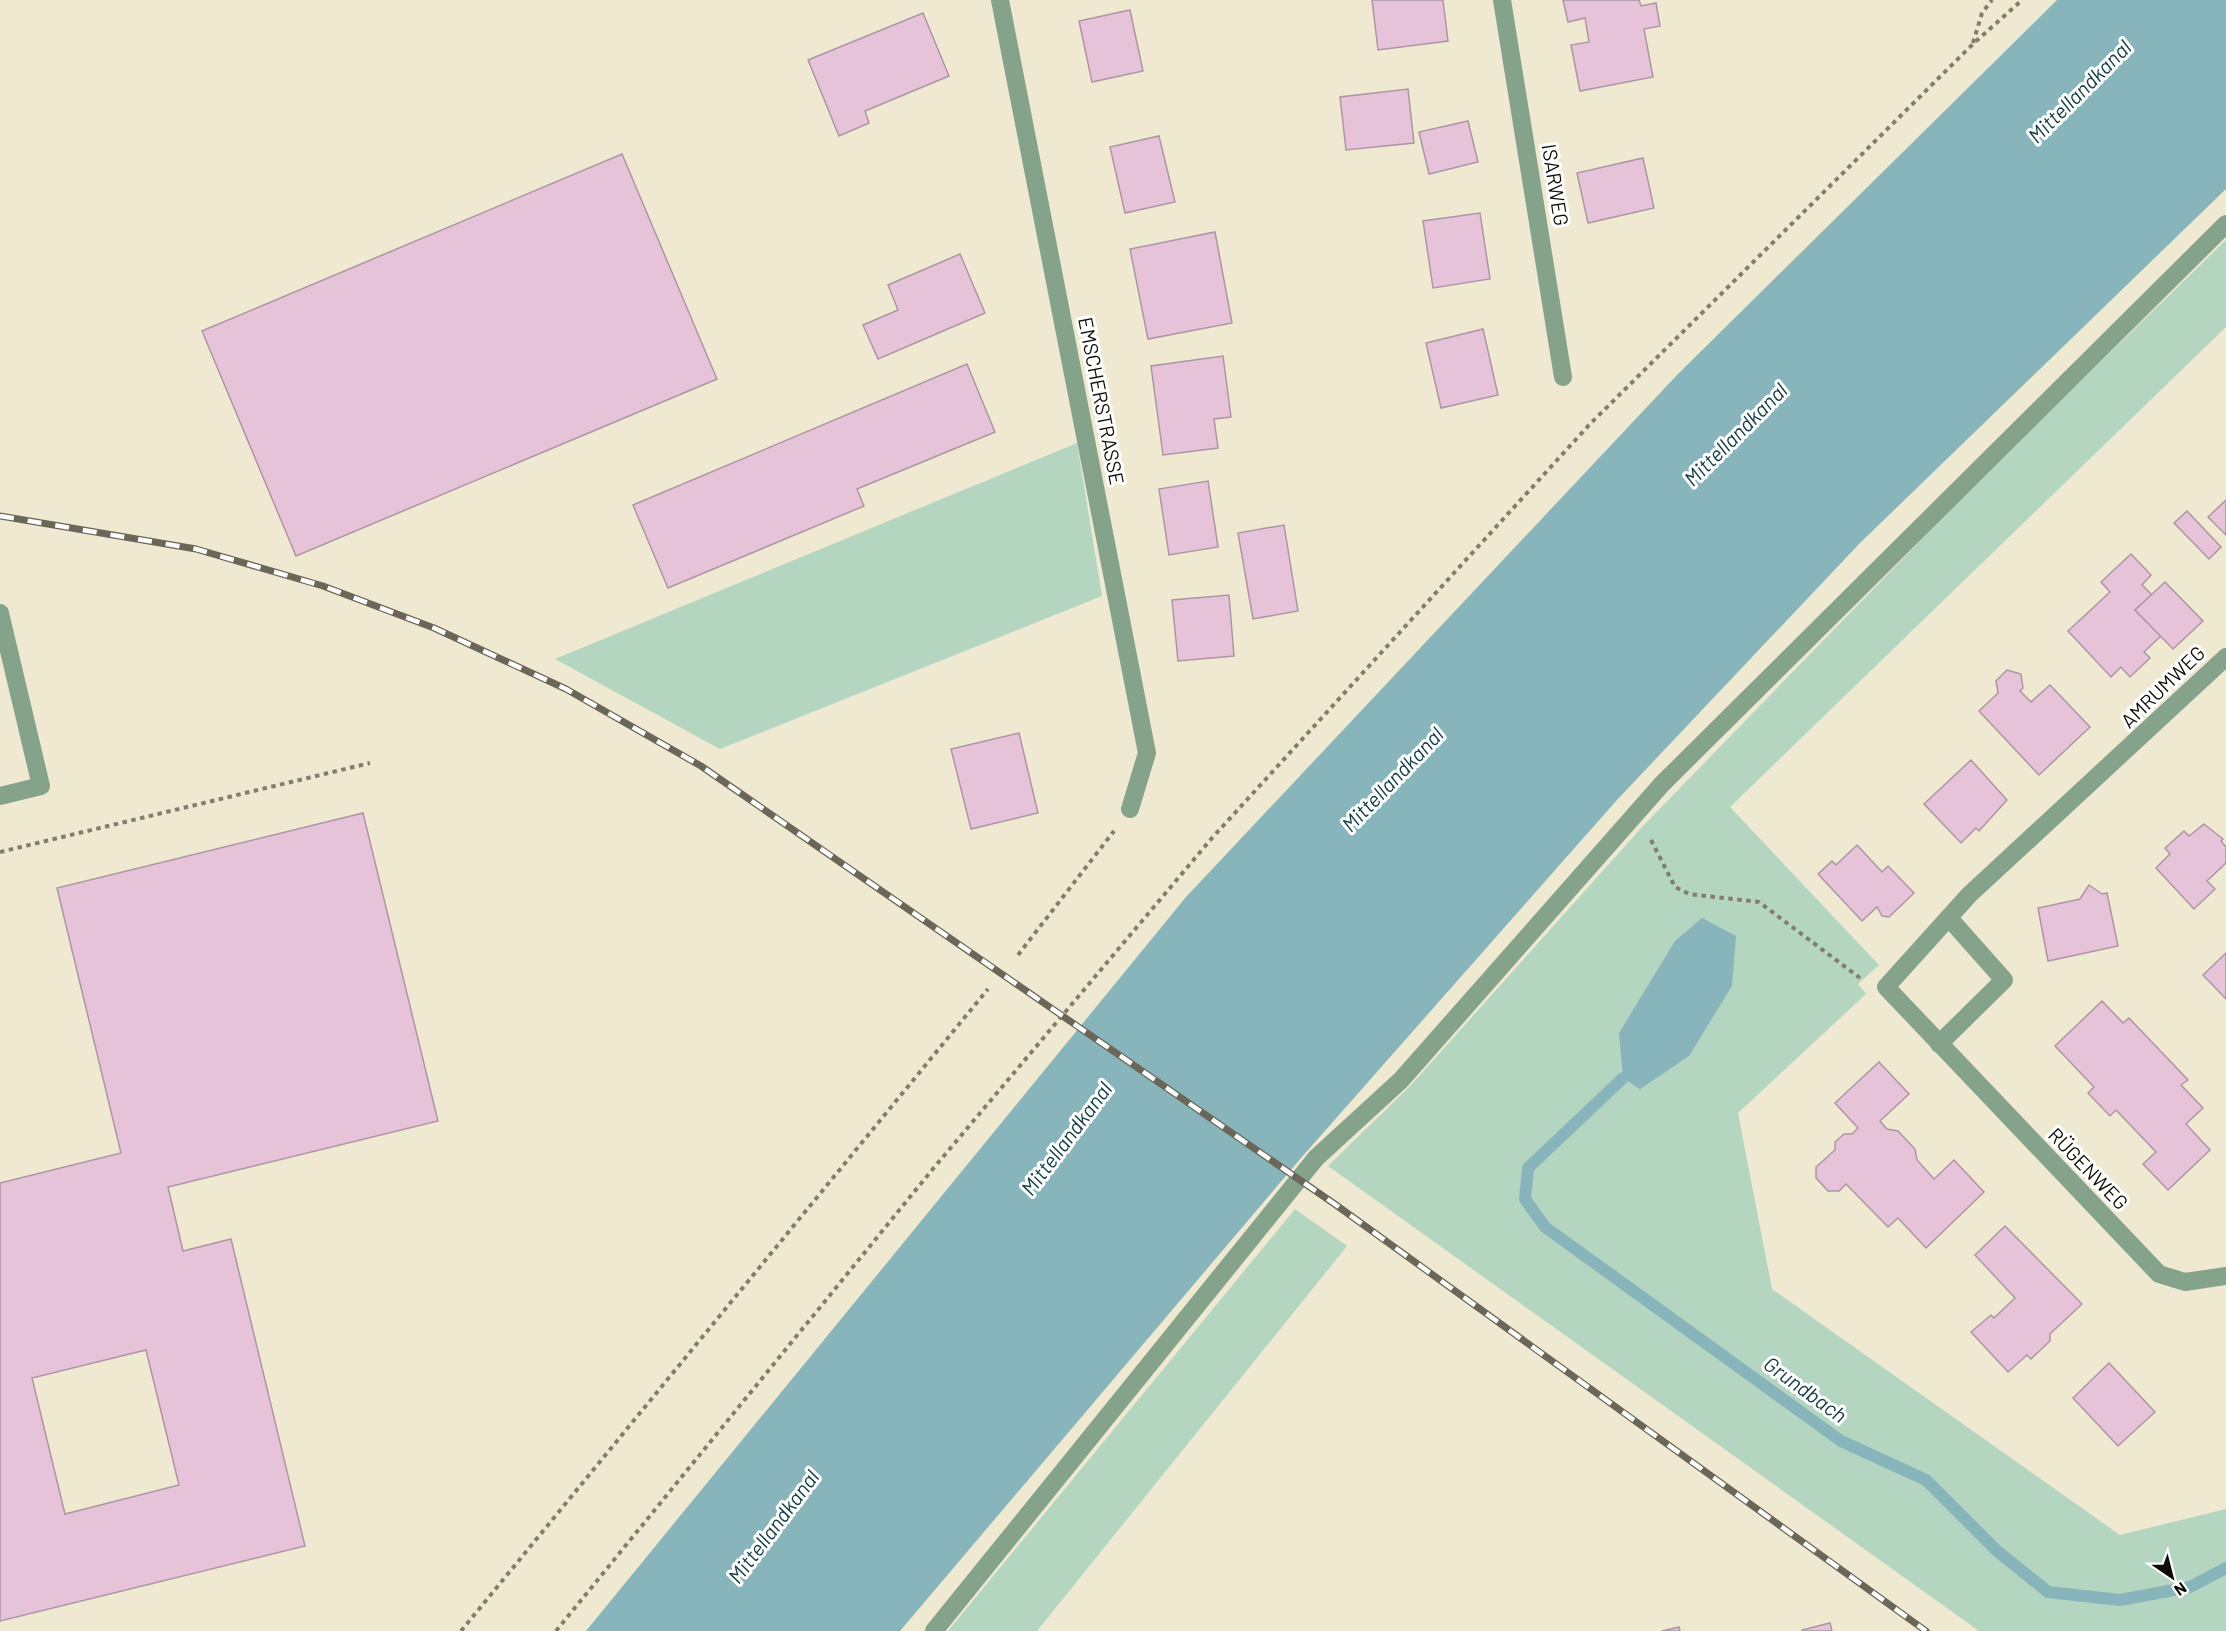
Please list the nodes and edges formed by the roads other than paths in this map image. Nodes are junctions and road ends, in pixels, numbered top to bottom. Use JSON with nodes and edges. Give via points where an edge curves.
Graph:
{"nodes":[{"id":1,"x":1000,"y":0,"type":"edge"},
{"id":2,"x":1502,"y":0,"type":"edge"},
{"id":3,"x":2226,"y":224,"type":"edge"},
{"id":4,"x":1563,"y":377,"type":"dead end"},
{"id":5,"x":0,"y":613,"type":"edge"},
{"id":6,"x":2226,"y":657,"type":"edge"},
{"id":7,"x":0,"y":796,"type":"edge"},
{"id":8,"x":1130,"y":809,"type":"road end"},
{"id":9,"x":1949,"y":918,"type":"junction"},
{"id":10,"x":1939,"y":1044,"type":"junction"},
{"id":11,"x":2226,"y":1276,"type":"edge"},
{"id":12,"x":934,"y":1631,"type":"edge"}],
"edges":[{"from":1,"to":8,"type":"street","name":"EMSCHERSTRASSE","via":[[1147,753]]},
{"from":2,"to":4,"type":"street","name":"ISARWEG"},
{"from":3,"to":12,"type":"street","via":[[1678,767],[1401,1080],[1316,1158]]},
{"from":5,"to":7,"type":"street","via":[[41,786]]},
{"from":6,"to":9,"type":"street","name":"AMRUMWEG"},
{"from":9,"to":10,"type":"street","name":"RÜGENWEG","via":[[1886,987]]},
{"from":9,"to":10,"type":"street","via":[[2004,980]]},
{"from":10,"to":11,"type":"street","name":"RÜGENWEG","via":[[2159,1274],[2185,1282]]}]}
